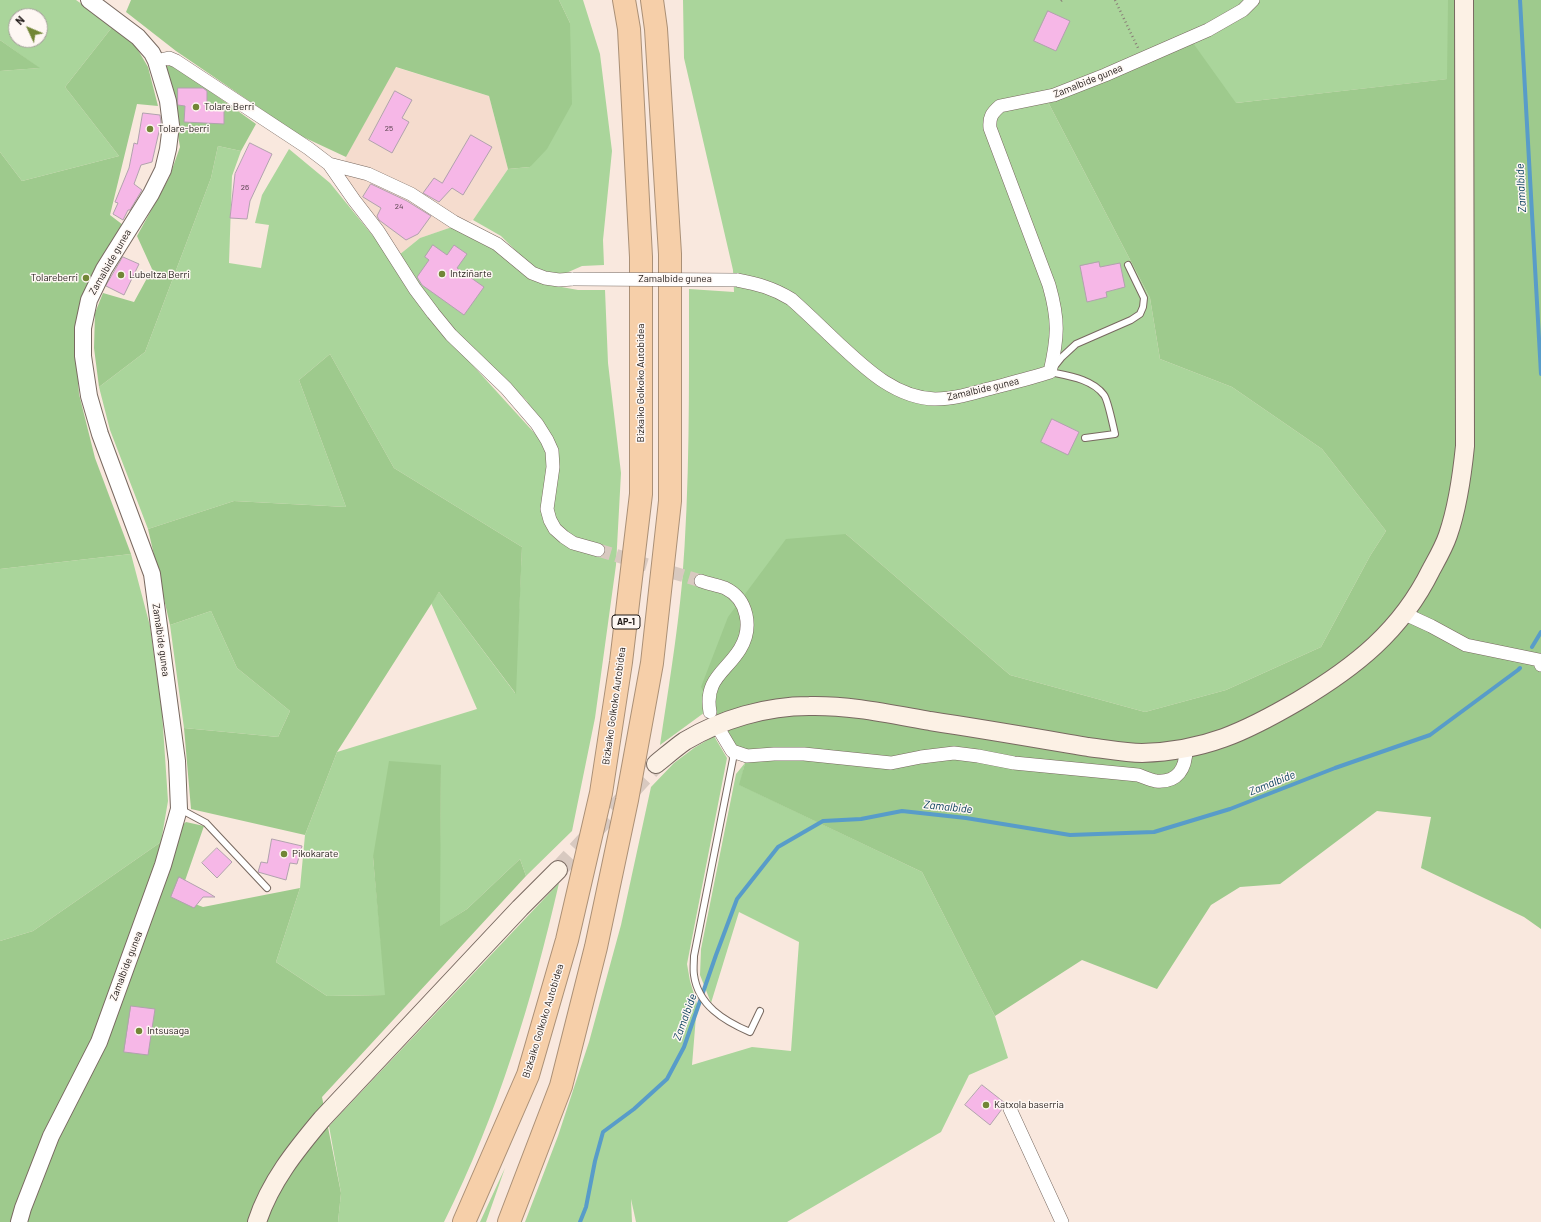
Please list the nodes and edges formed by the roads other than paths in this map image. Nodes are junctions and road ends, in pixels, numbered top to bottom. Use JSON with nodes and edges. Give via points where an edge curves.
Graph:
{"nodes":[{"id":1,"x":90,"y":0,"type":"edge"},
{"id":2,"x":624,"y":0,"type":"edge"},
{"id":3,"x":652,"y":0,"type":"edge"},
{"id":4,"x":1253,"y":0,"type":"edge"},
{"id":5,"x":1464,"y":0,"type":"edge"},
{"id":6,"x":156,"y":61,"type":"junction"},
{"id":7,"x":329,"y":164,"type":"junction"},
{"id":8,"x":1128,"y":265,"type":"dead end"},
{"id":9,"x":1050,"y":372,"type":"junction"},
{"id":10,"x":1085,"y":438,"type":"dead end"},
{"id":11,"x":598,"y":550,"type":"tunnel mouth"},
{"id":12,"x":701,"y":581,"type":"tunnel mouth"},
{"id":13,"x":1405,"y":614,"type":"junction"},
{"id":14,"x":1541,"y":665,"type":"edge"},
{"id":15,"x":710,"y":712,"type":"dead end"},
{"id":16,"x":720,"y":731,"type":"dead end"},
{"id":17,"x":1186,"y":749,"type":"junction"},
{"id":18,"x":732,"y":751,"type":"junction"},
{"id":19,"x":656,"y":764,"type":"tunnel mouth"},
{"id":20,"x":179,"y":809,"type":"junction"},
{"id":21,"x":558,"y":870,"type":"tunnel mouth"},
{"id":22,"x":267,"y":888,"type":"dead end"},
{"id":23,"x":760,"y":1011,"type":"dead end"},
{"id":24,"x":1010,"y":1109,"type":"dead end"},
{"id":25,"x":19,"y":1222,"type":"edge"},
{"id":26,"x":257,"y":1222,"type":"edge"},
{"id":27,"x":464,"y":1222,"type":"edge"},
{"id":28,"x":509,"y":1222,"type":"edge"},
{"id":29,"x":1062,"y":1222,"type":"edge"}],
"edges":[{"from":1,"to":6,"type":"street","name":"Zamalbide gunea","via":[[138,37]]},
{"from":2,"to":27,"type":"highway","name":"Bizkaiko Golkoko Autobidea","number":"AP-1","via":[[629,29],[641,256],[641,494],[622,655],[601,793],[567,940],[528,1075]]},
{"from":3,"to":28,"type":"highway","via":[[670,254],[670,501],[652,663],[596,947],[561,1086]]},
{"from":4,"to":9,"type":"street","name":"Zamalbide gunea","via":[[1243,10],[1208,30],[1054,95],[1000,106],[990,118],[990,128],[1055,306],[1056,348]]},
{"from":5,"to":13,"type":"main road","via":[[1465,446],[1462,477],[1448,536],[1423,586]]},
{"from":6,"to":7,"type":"street","name":"Zamalbide gunea","via":[[169,58],[176,60]]},
{"from":6,"to":20,"type":"street","name":"Zamalbide gunea","via":[[168,101],[170,125],[163,170],[104,269],[89,300],[83,328],[83,356],[89,396],[100,434],[152,574],[177,761]]},
{"from":7,"to":9,"type":"street","name":"Zamalbide gunea","bridge":true,"via":[[368,174],[411,194],[454,222],[497,244],[532,273],[545,278],[737,280],[761,284],[791,299],[882,380],[918,397],[935,399],[965,395]]},
{"from":7,"to":11,"type":"street","name":"Zamalbide gunea","via":[[433,313],[451,335],[506,388],[537,424],[547,440],[552,452],[553,467],[547,509],[555,529],[573,543]]},
{"from":8,"to":9,"type":"lane","via":[[1144,298],[1140,314],[1076,344]]},
{"from":9,"to":10,"type":"lane","via":[[1077,378],[1092,385],[1105,396],[1115,434]]},
{"from":12,"to":15,"type":"street","via":[[735,595],[743,606],[748,626],[745,639],[734,658],[714,680],[708,700]]},
{"from":13,"to":14,"type":"street","via":[[1466,645],[1539,660]]},
{"from":13,"to":17,"type":"main road","via":[[1388,634],[1356,662],[1311,693],[1250,727],[1210,744]]},
{"from":16,"to":18,"type":"street"},
{"from":17,"to":18,"type":"street","via":[[1186,761],[1182,771],[1171,779],[1156,780],[1138,775],[1022,764],[954,754],[891,763],[804,754],[748,756]]},
{"from":17,"to":19,"type":"main road","via":[[1141,753],[1108,750],[833,706],[809,706],[760,712],[711,727],[684,742]]},
{"from":18,"to":23,"type":"lane","via":[[734,759],[694,956],[694,975],[701,997],[714,1012],[731,1024],[750,1032]]},
{"from":20,"to":22,"type":"lane","via":[[206,823]]},
{"from":20,"to":25,"type":"street","name":"Zamalbide gunea","via":[[162,865],[99,1042],[51,1136]]},
{"from":21,"to":26,"type":"main road","via":[[322,1119],[282,1171]]},
{"from":24,"to":29,"type":"street"}]}
